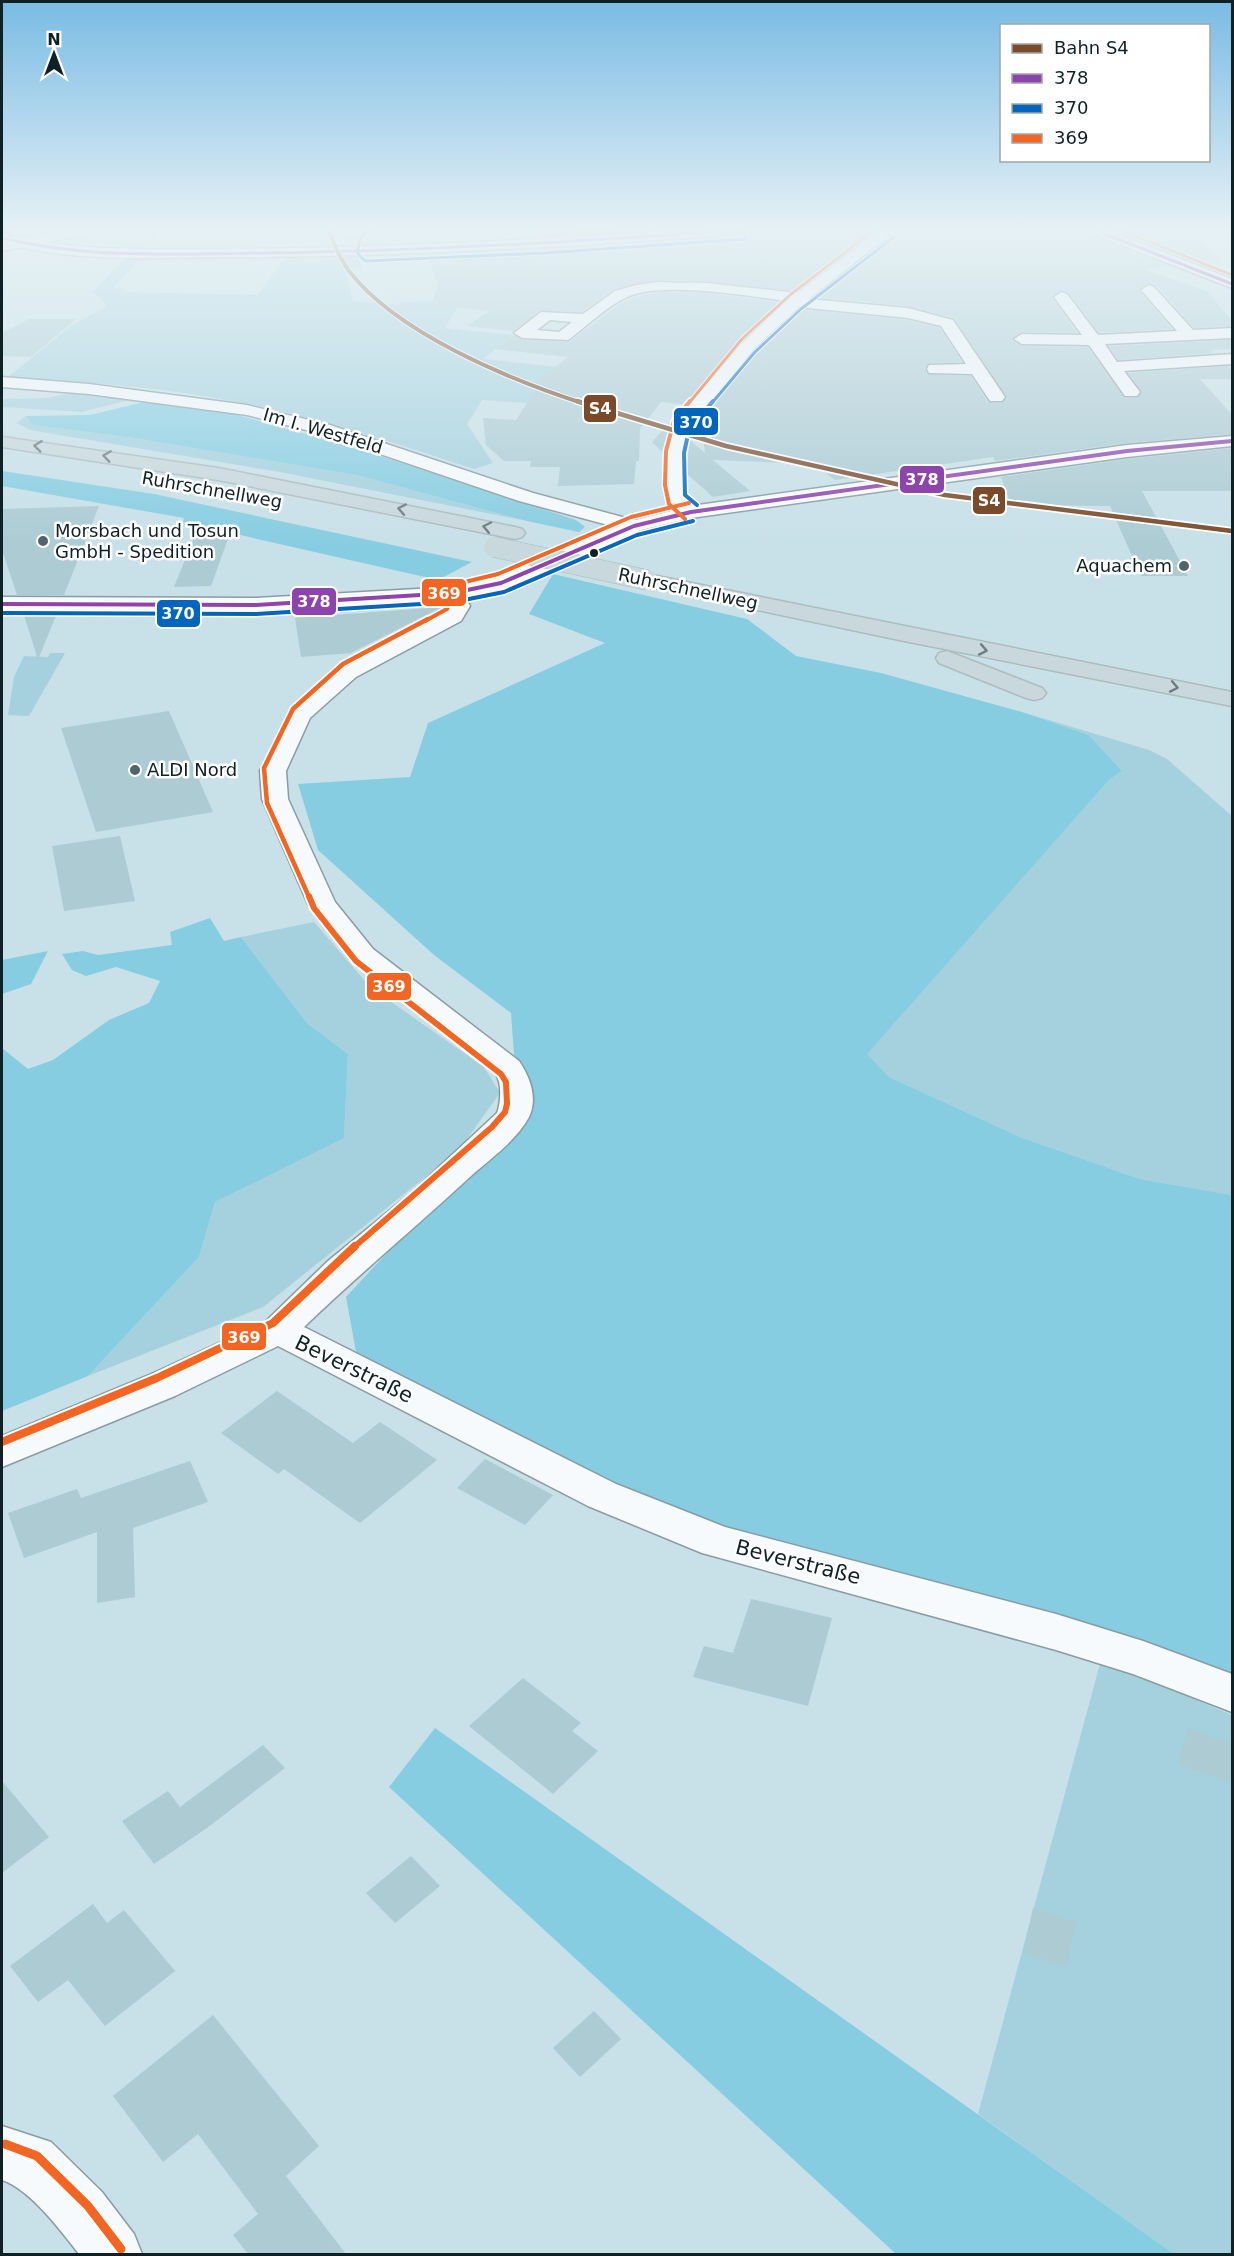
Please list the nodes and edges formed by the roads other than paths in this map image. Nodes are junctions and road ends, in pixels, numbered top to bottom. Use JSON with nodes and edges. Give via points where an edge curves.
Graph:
{"nodes":[{"id":1,"x":759,"y":335,"type":"edge"},
{"id":2,"x":957,"y":335,"type":"edge"},
{"id":3,"x":1089,"y":335,"type":"edge"},
{"id":4,"x":1184,"y":335,"type":"edge"},
{"id":5,"x":1022,"y":339,"type":"dead end"},
{"id":6,"x":1092,"y":340,"type":"junction"},
{"id":7,"x":1233,"y":359,"type":"edge"},
{"id":8,"x":1113,"y":367,"type":"junction"},
{"id":9,"x":935,"y":369,"type":"dead end"},
{"id":10,"x":978,"y":369,"type":"junction"},
{"id":11,"x":2,"y":382,"type":"edge"},
{"id":12,"x":1131,"y":392,"type":"dead end"},
{"id":13,"x":996,"y":397,"type":"dead end"},
{"id":14,"x":1233,"y":441,"type":"edge"},
{"id":15,"x":2,"y":442,"type":"edge"},
{"id":16,"x":2,"y":456,"type":"edge"},
{"id":17,"x":691,"y":512,"type":"junction"},
{"id":18,"x":634,"y":526,"type":"junction"},
{"id":19,"x":453,"y":593,"type":"junction"},
{"id":20,"x":2,"y":604,"type":"edge"},
{"id":21,"x":802,"y":614,"type":"junction"},
{"id":22,"x":1187,"y":669,"type":"dead end"},
{"id":23,"x":1034,"y":693,"type":"dead end"},
{"id":24,"x":1233,"y":699,"type":"edge"},
{"id":25,"x":278,"y":1331,"type":"junction"},
{"id":26,"x":2,"y":1452,"type":"edge"},
{"id":27,"x":1233,"y":1693,"type":"edge"},
{"id":28,"x":2,"y":2153,"type":"edge"},
{"id":29,"x":114,"y":2254,"type":"edge"}],
"edges":[{"from":1,"to":17,"type":"street","via":[[681,426],[674,491]]},
{"from":2,"to":10,"type":"street"},
{"from":3,"to":6,"type":"street"},
{"from":4,"to":6,"type":"street"},
{"from":5,"to":6,"type":"street"},
{"from":6,"to":8,"type":"street"},
{"from":7,"to":8,"type":"street"},
{"from":8,"to":12,"type":"street"},
{"from":9,"to":10,"type":"street"},
{"from":10,"to":13,"type":"street"},
{"from":11,"to":18,"type":"street","name":"Im I. Westfeld","via":[[246,410],[324,429],[526,497]]},
{"from":14,"to":17,"type":"street","via":[[1127,451]]},
{"from":22,"to":15,"type":"highway","name":"Ruhrschnellweg","one_way":true,"via":[[218,474]]},
{"from":16,"to":21,"type":"highway","name":"Ruhrschnellweg","bridge":true,"via":[[243,495]]},
{"from":17,"to":18,"type":"street"},
{"from":18,"to":19,"type":"street","via":[[501,583]]},
{"from":19,"to":20,"type":"street","via":[[256,605]]},
{"from":19,"to":25,"type":"street","name":"Beverstraße","via":[[459,606],[453,616],[348,672],[299,716],[273,771],[273,785],[275,799],[322,904],[363,955],[508,1068],[515,1079],[516,1106],[513,1116],[498,1133],[341,1270]]},
{"from":21,"to":23,"type":"highway","via":[[912,645]]},
{"from":21,"to":24,"type":"highway","name":"Ruhrschnellweg","one_way":true},
{"from":25,"to":26,"type":"street","via":[[161,1386]]},
{"from":25,"to":27,"type":"street","name":"Beverstraße","via":[[602,1495],[717,1541],[1056,1632]]},
{"from":28,"to":29,"type":"street","via":[[31,2162],[82,2212]]}]}
